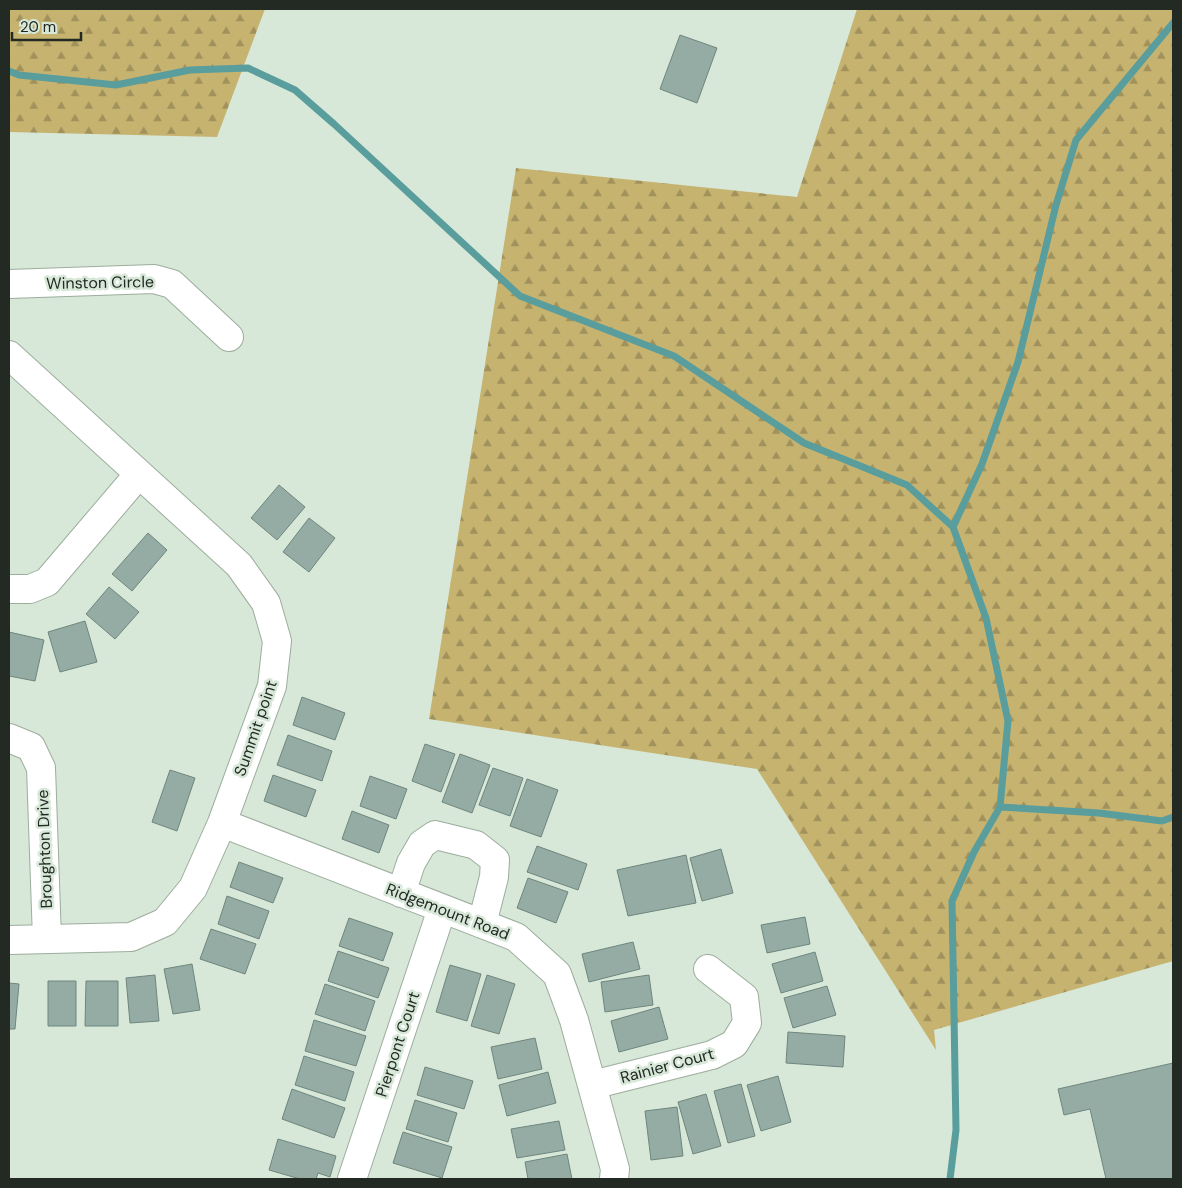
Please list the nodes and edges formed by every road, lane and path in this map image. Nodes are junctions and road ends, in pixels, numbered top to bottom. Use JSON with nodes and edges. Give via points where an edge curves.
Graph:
{"nodes":[{"id":1,"x":9,"y":284,"type":"edge"},
{"id":2,"x":229,"y":337,"type":"dead end"},
{"id":3,"x":9,"y":355,"type":"edge"},
{"id":4,"x":139,"y":474,"type":"junction"},
{"id":5,"x":9,"y":589,"type":"edge"},
{"id":6,"x":9,"y":738,"type":"edge"},
{"id":7,"x":222,"y":823,"type":"junction"},
{"id":8,"x":401,"y":893,"type":"junction"},
{"id":9,"x":442,"y":909,"type":"junction"},
{"id":10,"x":482,"y":924,"type":"junction"},
{"id":11,"x":47,"y":939,"type":"junction"},
{"id":12,"x":9,"y":940,"type":"edge"},
{"id":13,"x":708,"y":969,"type":"dead end"},
{"id":14,"x":592,"y":1085,"type":"junction"},
{"id":15,"x":617,"y":1176,"type":"edge"},
{"id":16,"x":352,"y":1179,"type":"edge"}],
"edges":[{"from":1,"to":2,"type":"street","name":"Winston Circle","via":[[154,279],[172,284]]},
{"from":3,"to":4,"type":"street","name":"Summit point"},
{"from":4,"to":5,"type":"street","via":[[47,582],[30,589]]},
{"from":4,"to":7,"type":"street","name":"Summit point","via":[[239,565],[266,603],[277,641],[272,686]]},
{"from":6,"to":11,"type":"street","name":"Broughton Drive","via":[[31,747],[41,768]]},
{"from":7,"to":8,"type":"street","name":"Ridgemount Road"},
{"from":7,"to":11,"type":"street","name":"Summit point","via":[[193,888],[165,922],[131,937]]},
{"from":8,"to":9,"type":"street","name":"Ridgemount Road"},
{"from":8,"to":10,"type":"street","via":[[411,863],[422,844],[435,835],[476,845],[495,860]]},
{"from":9,"to":10,"type":"street","name":"Ridgemount Road"},
{"from":9,"to":16,"type":"street","name":"Pierpont Court"},
{"from":10,"to":14,"type":"street","name":"Ridgemount Road","via":[[516,937],[558,974]]},
{"from":11,"to":12,"type":"street"},
{"from":13,"to":14,"type":"street","name":"Rainier Court","via":[[744,997],[747,1023],[734,1044],[712,1055]]},
{"from":14,"to":15,"type":"street","name":"Ridgemount Road"}]}
